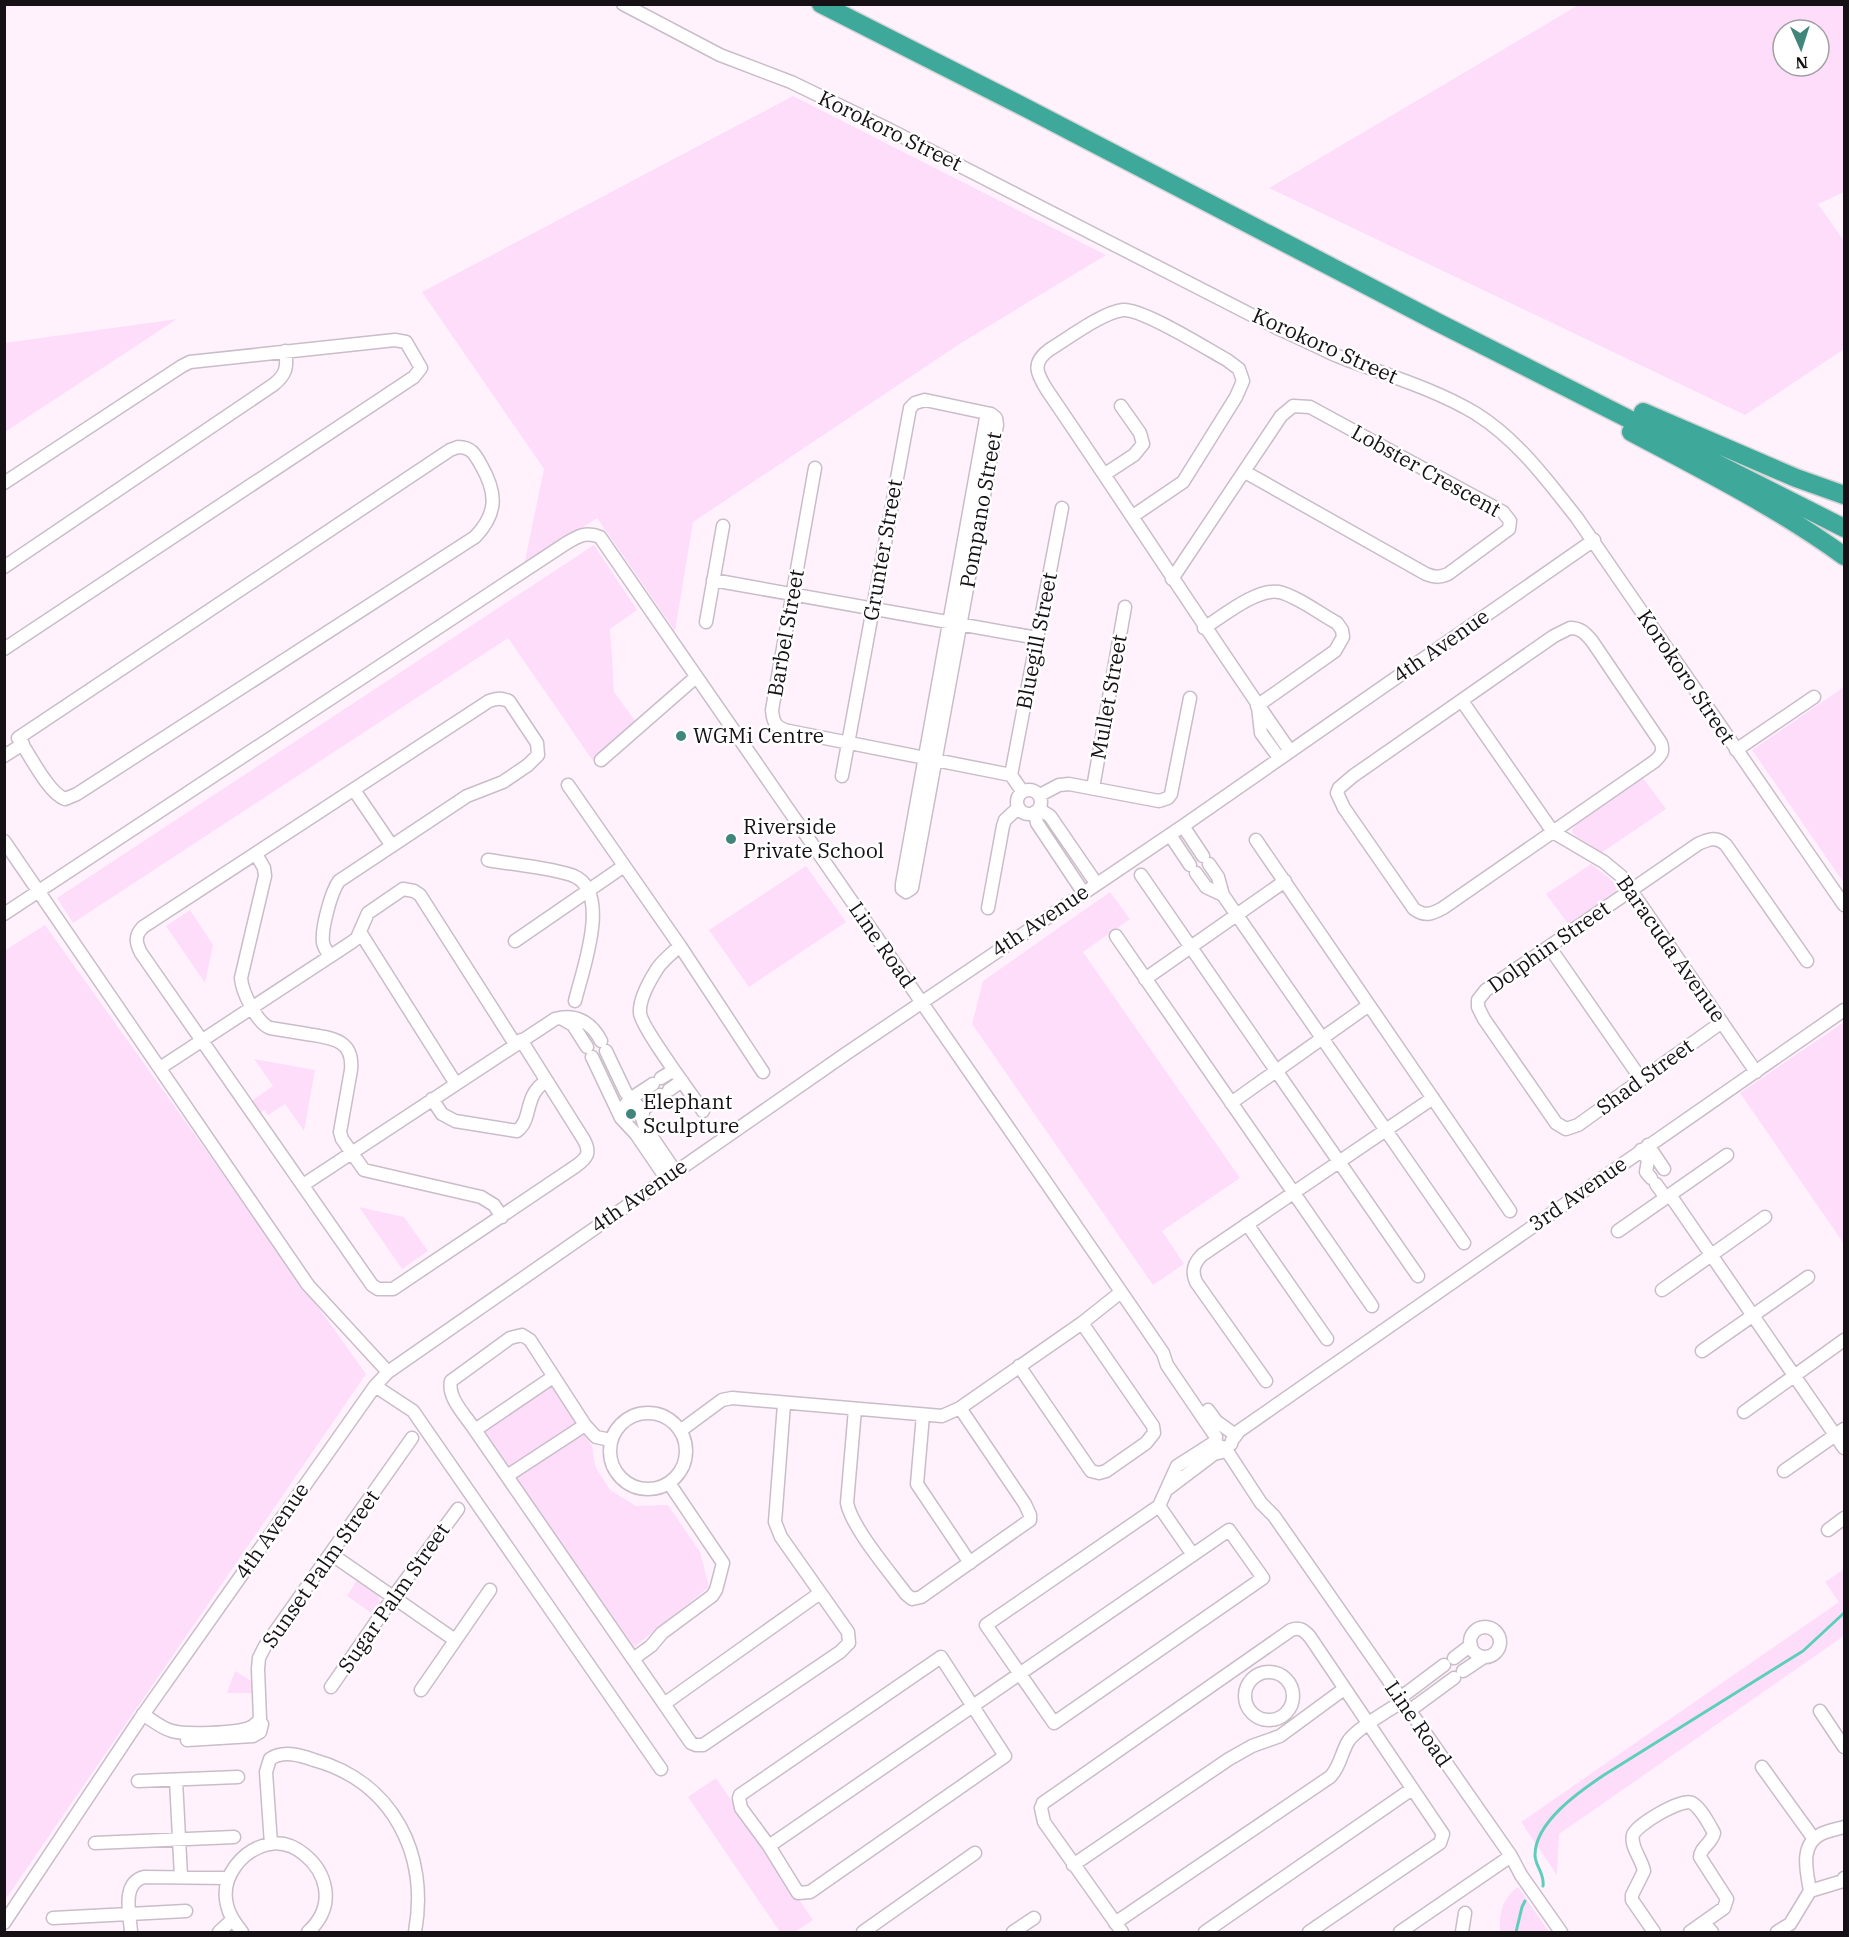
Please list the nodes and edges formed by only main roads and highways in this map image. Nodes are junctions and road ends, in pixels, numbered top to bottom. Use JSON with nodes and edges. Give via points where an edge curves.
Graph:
{"nodes":[{"id":1,"x":821,"y":4,"type":"edge"},
{"id":2,"x":1291,"y":245,"type":"junction"},
{"id":3,"x":1438,"y":323,"type":"junction"},
{"id":4,"x":1845,"y":495,"type":"edge"},
{"id":5,"x":1845,"y":528,"type":"edge"},
{"id":6,"x":1845,"y":556,"type":"edge"}],
"edges":[{"from":1,"to":2,"type":"highway"},
{"from":2,"to":3,"type":"highway"},
{"from":2,"to":6,"type":"highway","via":[[1348,283],[1738,489]]},
{"from":3,"to":4,"type":"highway","via":[[1787,474]]},
{"from":3,"to":5,"type":"highway"}]}
